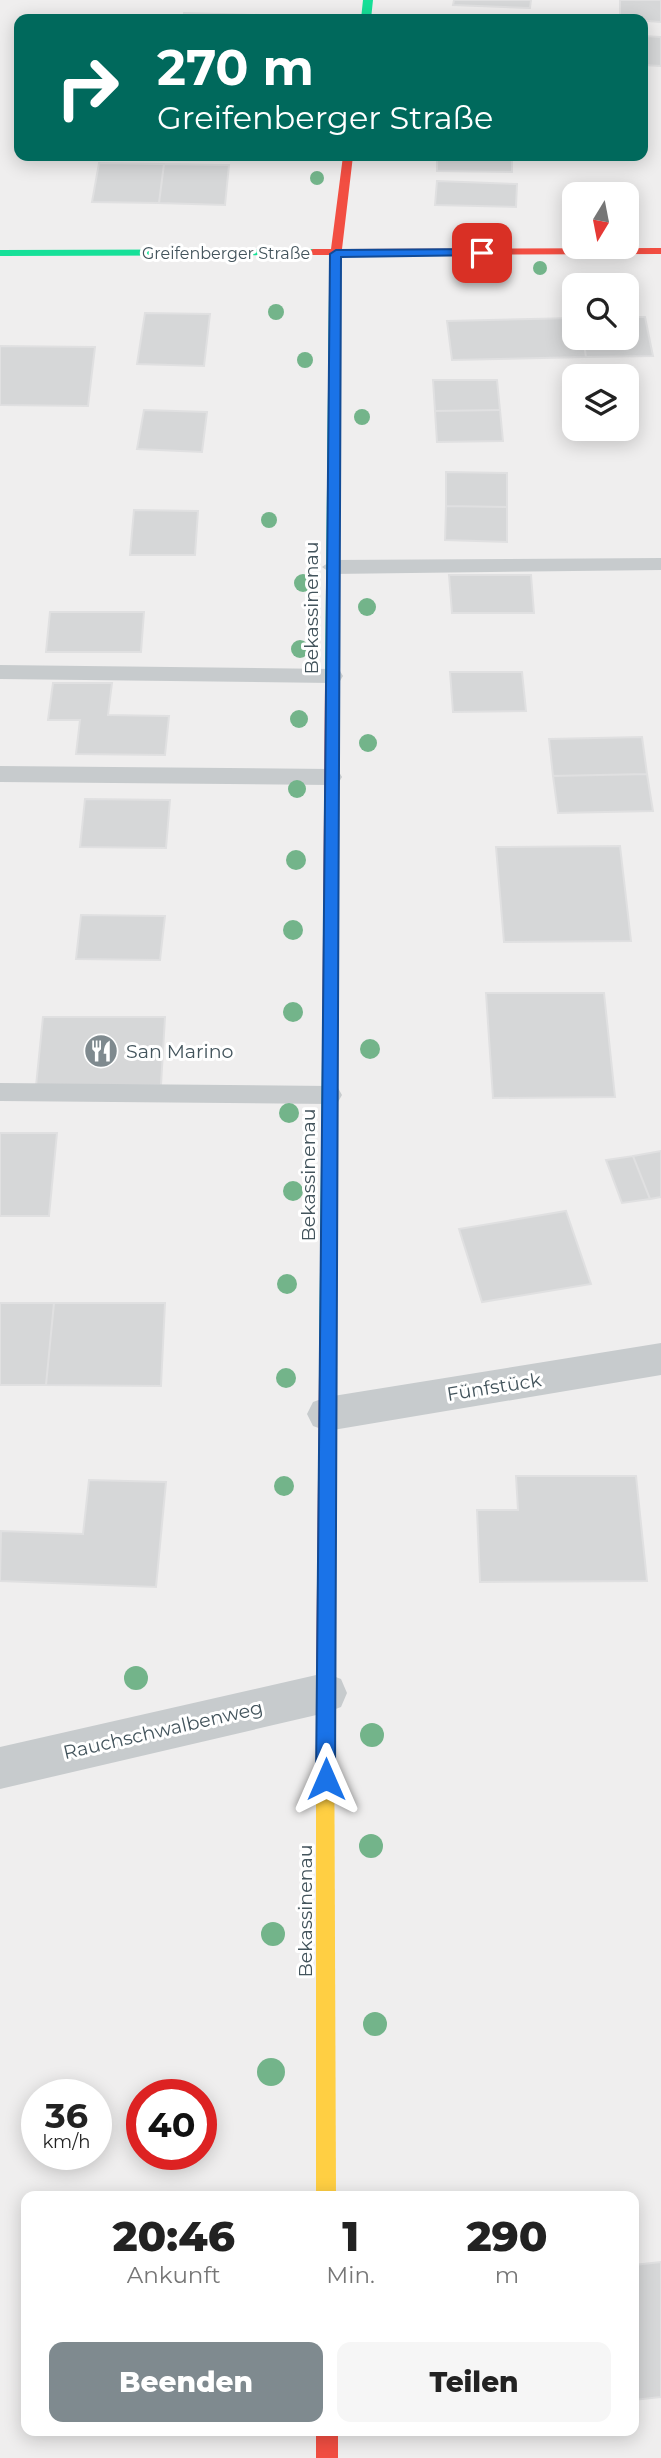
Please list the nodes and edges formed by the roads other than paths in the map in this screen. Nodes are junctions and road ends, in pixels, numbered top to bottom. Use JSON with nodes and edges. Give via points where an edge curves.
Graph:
{"nodes":[{"id":1,"x":347,"y":161,"type":"edge"},
{"id":2,"x":661,"y":251,"type":"edge"},
{"id":3,"x":0,"y":253,"type":"edge"},
{"id":4,"x":336,"y":254,"type":"junction"},
{"id":5,"x":661,"y":564,"type":"edge"},
{"id":6,"x":332,"y":567,"type":"junction"},
{"id":7,"x":0,"y":672,"type":"edge"},
{"id":8,"x":332,"y":676,"type":"junction"},
{"id":9,"x":0,"y":774,"type":"edge"},
{"id":10,"x":331,"y":777,"type":"junction"},
{"id":11,"x":0,"y":1092,"type":"edge"},
{"id":12,"x":329,"y":1095,"type":"junction"},
{"id":13,"x":661,"y":1359,"type":"edge"},
{"id":14,"x":327,"y":1414,"type":"junction"},
{"id":15,"x":325,"y":1693,"type":"junction"},
{"id":16,"x":0,"y":1768,"type":"edge"},
{"id":17,"x":326,"y":2191,"type":"edge"},
{"id":18,"x":327,"y":2436,"type":"edge"},
{"id":19,"x":327,"y":2458,"type":"edge"}],
"edges":[{"from":1,"to":4,"type":"street","name":"Bekassinenau"},
{"from":2,"to":4,"type":"street","name":"Greifenberger Straße"},
{"from":3,"to":4,"type":"street","name":"Greifenberger Straße"},
{"from":4,"to":6,"type":"street","name":"Bekassinenau"},
{"from":5,"to":6,"type":"lane"},
{"from":6,"to":8,"type":"street","name":"Bekassinenau"},
{"from":7,"to":8,"type":"lane"},
{"from":8,"to":10,"type":"street","name":"Bekassinenau"},
{"from":9,"to":10,"type":"lane"},
{"from":10,"to":12,"type":"street","name":"Bekassinenau"},
{"from":11,"to":12,"type":"lane"},
{"from":12,"to":14,"type":"street","name":"Bekassinenau"},
{"from":13,"to":14,"type":"street","name":"Fünfstück"},
{"from":14,"to":15,"type":"street","name":"Bekassinenau"},
{"from":15,"to":16,"type":"street","name":"Rauchschwalbenweg"},
{"from":15,"to":17,"type":"street","name":"Bekassinenau"},
{"from":18,"to":19,"type":"street"}]}
